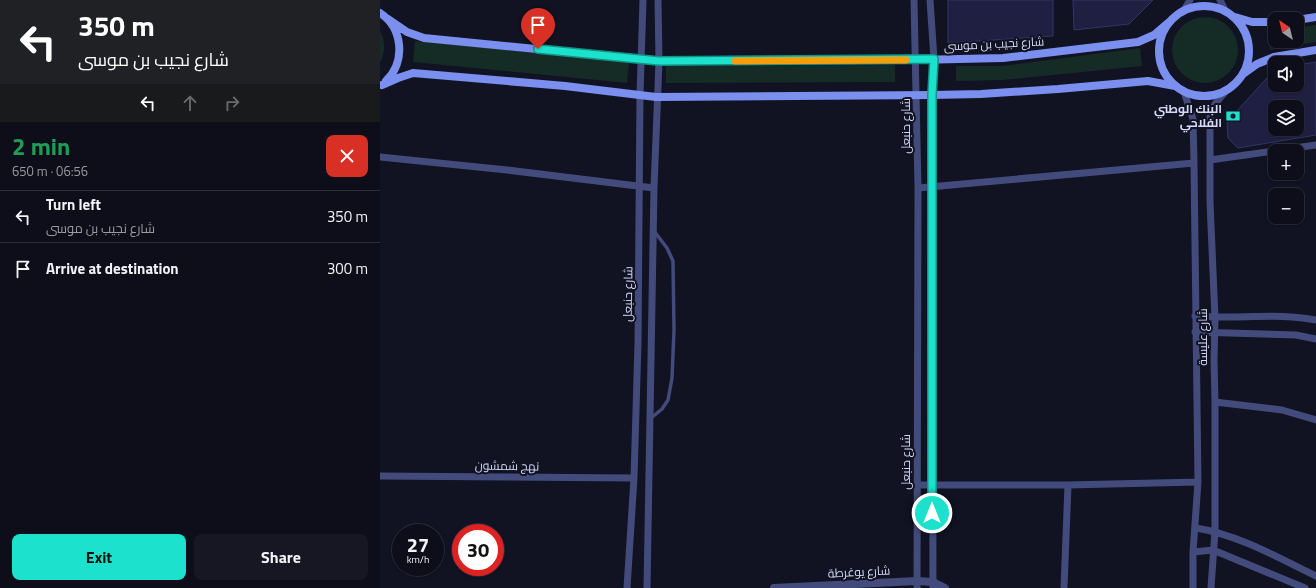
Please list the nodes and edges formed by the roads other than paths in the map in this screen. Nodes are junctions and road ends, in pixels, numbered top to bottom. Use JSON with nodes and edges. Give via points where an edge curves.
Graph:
{"nodes":[{"id":1,"x":643,"y":0,"type":"edge"},
{"id":2,"x":658,"y":0,"type":"edge"},
{"id":3,"x":914,"y":0,"type":"edge"},
{"id":4,"x":930,"y":0,"type":"edge"},
{"id":5,"x":1190,"y":0,"type":"edge"},
{"id":6,"x":1220,"y":0,"type":"edge"},
{"id":7,"x":1184,"y":10,"type":"junction"},
{"id":8,"x":1225,"y":10,"type":"junction"},
{"id":9,"x":382,"y":14,"type":"edge"},
{"id":10,"x":1234,"y":16,"type":"junction"},
{"id":11,"x":1316,"y":17,"type":"edge"},
{"id":12,"x":1304,"y":19,"type":"edge"},
{"id":13,"x":1268,"y":22,"type":"edge"},
{"id":14,"x":1168,"y":23,"type":"junction"},
{"id":15,"x":1316,"y":50,"type":"edge"},
{"id":16,"x":642,"y":59,"type":"junction"},
{"id":17,"x":934,"y":59,"type":"junction"},
{"id":18,"x":916,"y":60,"type":"junction"},
{"id":19,"x":659,"y":61,"type":"junction"},
{"id":20,"x":1243,"y":75,"type":"junction"},
{"id":21,"x":381,"y":85,"type":"edge"},
{"id":22,"x":1174,"y":86,"type":"junction"},
{"id":23,"x":1226,"y":91,"type":"junction"},
{"id":24,"x":1184,"y":92,"type":"junction"},
{"id":25,"x":640,"y":95,"type":"junction"},
{"id":26,"x":917,"y":95,"type":"junction"},
{"id":27,"x":932,"y":95,"type":"junction"},
{"id":28,"x":656,"y":97,"type":"junction"},
{"id":29,"x":1316,"y":145,"type":"edge"},
{"id":30,"x":380,"y":157,"type":"edge"},
{"id":31,"x":1210,"y":160,"type":"junction"},
{"id":32,"x":1194,"y":163,"type":"junction"},
{"id":33,"x":640,"y":187,"type":"junction"},
{"id":34,"x":654,"y":188,"type":"junction"},
{"id":35,"x":918,"y":188,"type":"junction"},
{"id":36,"x":932,"y":188,"type":"junction"},
{"id":37,"x":653,"y":230,"type":"junction"},
{"id":38,"x":1195,"y":316,"type":"junction"},
{"id":39,"x":1215,"y":318,"type":"junction"},
{"id":40,"x":1316,"y":320,"type":"edge"},
{"id":41,"x":1195,"y":332,"type":"junction"},
{"id":42,"x":1215,"y":333,"type":"junction"},
{"id":43,"x":1316,"y":339,"type":"edge"},
{"id":44,"x":1215,"y":402,"type":"junction"},
{"id":45,"x":650,"y":419,"type":"junction"},
{"id":46,"x":1316,"y":420,"type":"edge"},
{"id":47,"x":380,"y":476,"type":"edge"},
{"id":48,"x":634,"y":478,"type":"junction"},
{"id":49,"x":1198,"y":482,"type":"junction"},
{"id":50,"x":918,"y":485,"type":"junction"},
{"id":51,"x":932,"y":485,"type":"junction"},
{"id":52,"x":1068,"y":485,"type":"junction"},
{"id":53,"x":1196,"y":528,"type":"junction"},
{"id":54,"x":1215,"y":531,"type":"junction"},
{"id":55,"x":1213,"y":550,"type":"junction"},
{"id":56,"x":1193,"y":552,"type":"junction"},
{"id":57,"x":1316,"y":576,"type":"edge"},
{"id":58,"x":917,"y":585,"type":"edge"},
{"id":59,"x":933,"y":585,"type":"edge"},
{"id":60,"x":627,"y":588,"type":"edge"},
{"id":61,"x":647,"y":588,"type":"edge"},
{"id":62,"x":774,"y":588,"type":"edge"},
{"id":63,"x":945,"y":588,"type":"edge"},
{"id":64,"x":1064,"y":588,"type":"edge"},
{"id":65,"x":1193,"y":588,"type":"edge"},
{"id":66,"x":1211,"y":588,"type":"edge"},
{"id":67,"x":1305,"y":588,"type":"edge"}],
"edges":[{"from":1,"to":16,"type":"street","name":"شارع حنبعل"},
{"from":2,"to":19,"type":"street","name":"شارع حنبعل"},
{"from":3,"to":18,"type":"street","name":"شارع حنبعل"},
{"from":4,"to":17,"type":"street"},
{"from":5,"to":7,"type":"street"},
{"from":6,"to":8,"type":"street"},
{"from":7,"to":8,"type":"main road","via":[[1204,5]]},
{"from":7,"to":14,"type":"main road"},
{"from":8,"to":10,"type":"main road"},
{"from":9,"to":16,"type":"main road","name":"شارع نجيب بن موسى","via":[[407,32],[424,38]]},
{"from":9,"to":21,"type":"main road","via":[[394,28],[399,53],[396,68]]},
{"from":10,"to":13,"type":"main road","via":[[1252,22]]},
{"from":10,"to":20,"type":"main road","via":[[1244,29],[1249,44],[1249,60]]},
{"from":11,"to":12,"type":"main road"},
{"from":14,"to":17,"type":"main road","name":"شارع نجيب بن موسى","via":[[1154,35],[1138,42],[1003,58]]},
{"from":14,"to":22,"type":"main road","via":[[1158,44],[1158,56],[1161,67]]},
{"from":15,"to":20,"type":"main road","via":[[1274,57],[1257,64]]},
{"from":16,"to":19,"type":"main road","name":"شارع نجيب بن موسى"},
{"from":16,"to":25,"type":"street","name":"شارع حنبعل"},
{"from":17,"to":18,"type":"main road","name":"شارع نجيب بن موسى"},
{"from":17,"to":27,"type":"street"},
{"from":18,"to":19,"type":"main road","name":"شارع نجيب بن موسى"},
{"from":18,"to":26,"type":"street","name":"شارع حنبعل"},
{"from":19,"to":28,"type":"street","name":"شارع حنبعل"},
{"from":20,"to":23,"type":"main road"},
{"from":21,"to":25,"type":"main road","via":[[413,73]]},
{"from":22,"to":24,"type":"main road"},
{"from":22,"to":27,"type":"main road","via":[[1148,81],[1058,89]]},
{"from":23,"to":24,"type":"main road","via":[[1212,96]]},
{"from":23,"to":31,"type":"street","name":"شارع عليسة","via":[[1215,104],[1210,117]]},
{"from":24,"to":32,"type":"street","name":"شارع عليسة","via":[[1193,119]]},
{"from":25,"to":28,"type":"main road"},
{"from":25,"to":33,"type":"street","name":"شارع حنبعل"},
{"from":26,"to":27,"type":"main road"},
{"from":26,"to":28,"type":"main road"},
{"from":26,"to":35,"type":"street","name":"شارع حنبعل"},
{"from":27,"to":36,"type":"street"},
{"from":28,"to":34,"type":"street","name":"شارع حنبعل"},
{"from":29,"to":31,"type":"street"},
{"from":30,"to":33,"type":"street"},
{"from":31,"to":39,"type":"street","name":"شارع عليسة"},
{"from":32,"to":36,"type":"street"},
{"from":32,"to":38,"type":"street","name":"شارع عليسة"},
{"from":33,"to":34,"type":"street"},
{"from":33,"to":48,"type":"street","name":"شارع حنبعل"},
{"from":34,"to":37,"type":"street","name":"شارع حنبعل"},
{"from":35,"to":36,"type":"street"},
{"from":35,"to":50,"type":"street","name":"شارع حنبعل"},
{"from":36,"to":51,"type":"street"},
{"from":37,"to":45,"type":"street","name":"شارع حنبعل"},
{"from":37,"to":45,"type":"lane","via":[[667,248],[673,261],[674,330],[672,378],[668,400]]},
{"from":38,"to":39,"type":"street"},
{"from":38,"to":41,"type":"street","name":"شارع عليسة"},
{"from":39,"to":40,"type":"street"},
{"from":39,"to":42,"type":"street","name":"شارع عليسة"},
{"from":41,"to":42,"type":"street"},
{"from":41,"to":49,"type":"street","name":"شارع عليسة"},
{"from":42,"to":43,"type":"street","via":[[1296,335]]},
{"from":42,"to":44,"type":"street","name":"شارع عليسة"},
{"from":44,"to":46,"type":"street","via":[[1282,410]]},
{"from":44,"to":54,"type":"street","name":"شارع عليسة"},
{"from":45,"to":61,"type":"street","name":"شارع حنبعل"},
{"from":47,"to":48,"type":"street","name":"نهج شمشون"},
{"from":48,"to":60,"type":"street","name":"شارع حنبعل"},
{"from":49,"to":52,"type":"street"},
{"from":49,"to":53,"type":"street","name":"شارع عليسة"},
{"from":50,"to":51,"type":"street"},
{"from":50,"to":58,"type":"street","name":"شارع حنبعل"},
{"from":51,"to":52,"type":"street"},
{"from":51,"to":59,"type":"street"},
{"from":52,"to":64,"type":"street"},
{"from":53,"to":54,"type":"street"},
{"from":53,"to":56,"type":"street","name":"شارع عليسة"},
{"from":54,"to":55,"type":"street","name":"شارع عليسة"},
{"from":54,"to":57,"type":"street","via":[[1260,548]]},
{"from":55,"to":56,"type":"street"},
{"from":55,"to":66,"type":"street","name":"شارع عليسة"},
{"from":55,"to":67,"type":"street"},
{"from":56,"to":65,"type":"street","name":"شارع عليسة"},
{"from":58,"to":59,"type":"street","name":"شارع يوغرطة"},
{"from":58,"to":62,"type":"street","name":"شارع يوغرطة"},
{"from":59,"to":63,"type":"street","name":"شارع يوغرطة"}]}
